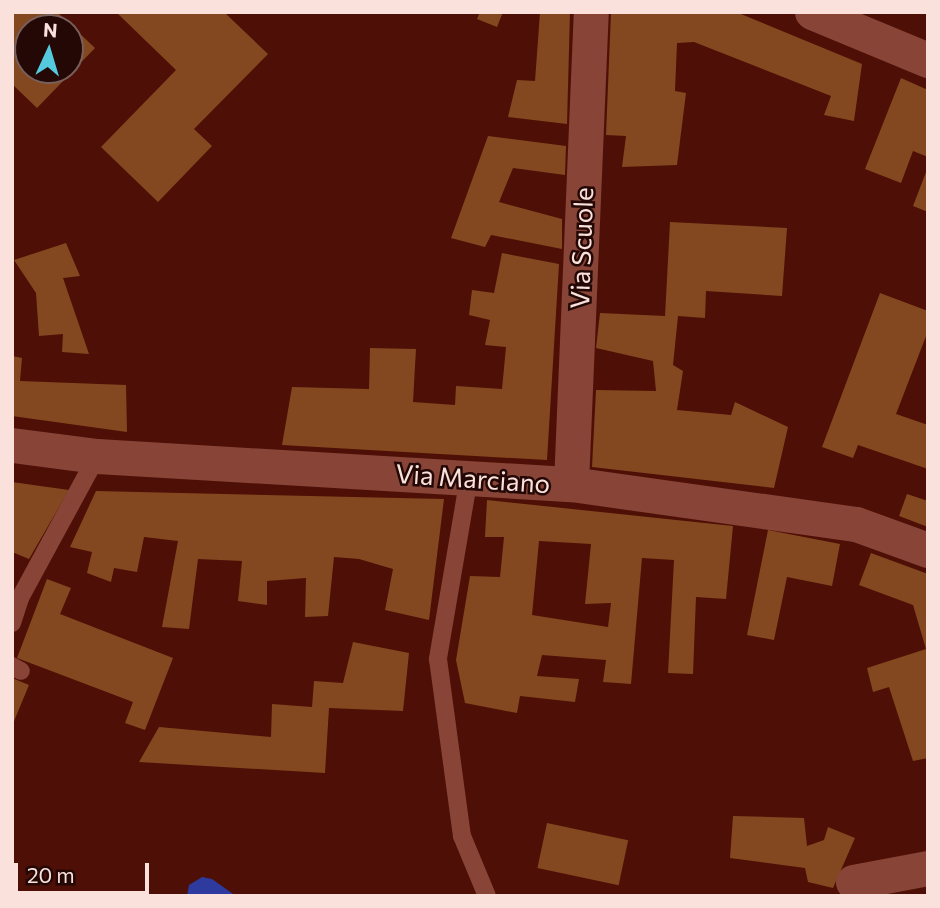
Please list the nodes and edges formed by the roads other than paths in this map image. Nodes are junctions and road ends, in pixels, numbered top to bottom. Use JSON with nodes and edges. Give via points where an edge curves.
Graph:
{"nodes":[{"id":1,"x":591,"y":12,"type":"edge"},
{"id":2,"x":812,"y":12,"type":"edge"},
{"id":3,"x":928,"y":60,"type":"edge"},
{"id":4,"x":12,"y":445,"type":"edge"},
{"id":5,"x":97,"y":456,"type":"junction"},
{"id":6,"x":469,"y":477,"type":"junction"},
{"id":7,"x":571,"y":484,"type":"junction"},
{"id":8,"x":928,"y":550,"type":"edge"},
{"id":9,"x":12,"y":623,"type":"edge"},
{"id":10,"x":928,"y":868,"type":"edge"},
{"id":11,"x":853,"y":882,"type":"dead end"},
{"id":12,"x":486,"y":896,"type":"edge"}],
"edges":[{"from":1,"to":7,"type":"street","name":"Via Scuole"},
{"from":2,"to":3,"type":"street"},
{"from":4,"to":5,"type":"street","name":"Via Marciano"},
{"from":5,"to":6,"type":"street","name":"Via Marciano"},
{"from":5,"to":9,"type":"lane","via":[[20,598]]},
{"from":6,"to":7,"type":"street","name":"Via Marciano"},
{"from":6,"to":12,"type":"lane","via":[[438,659],[462,836]]},
{"from":7,"to":8,"type":"street","name":"Via Marciano","via":[[856,524]]},
{"from":10,"to":11,"type":"street"}]}
